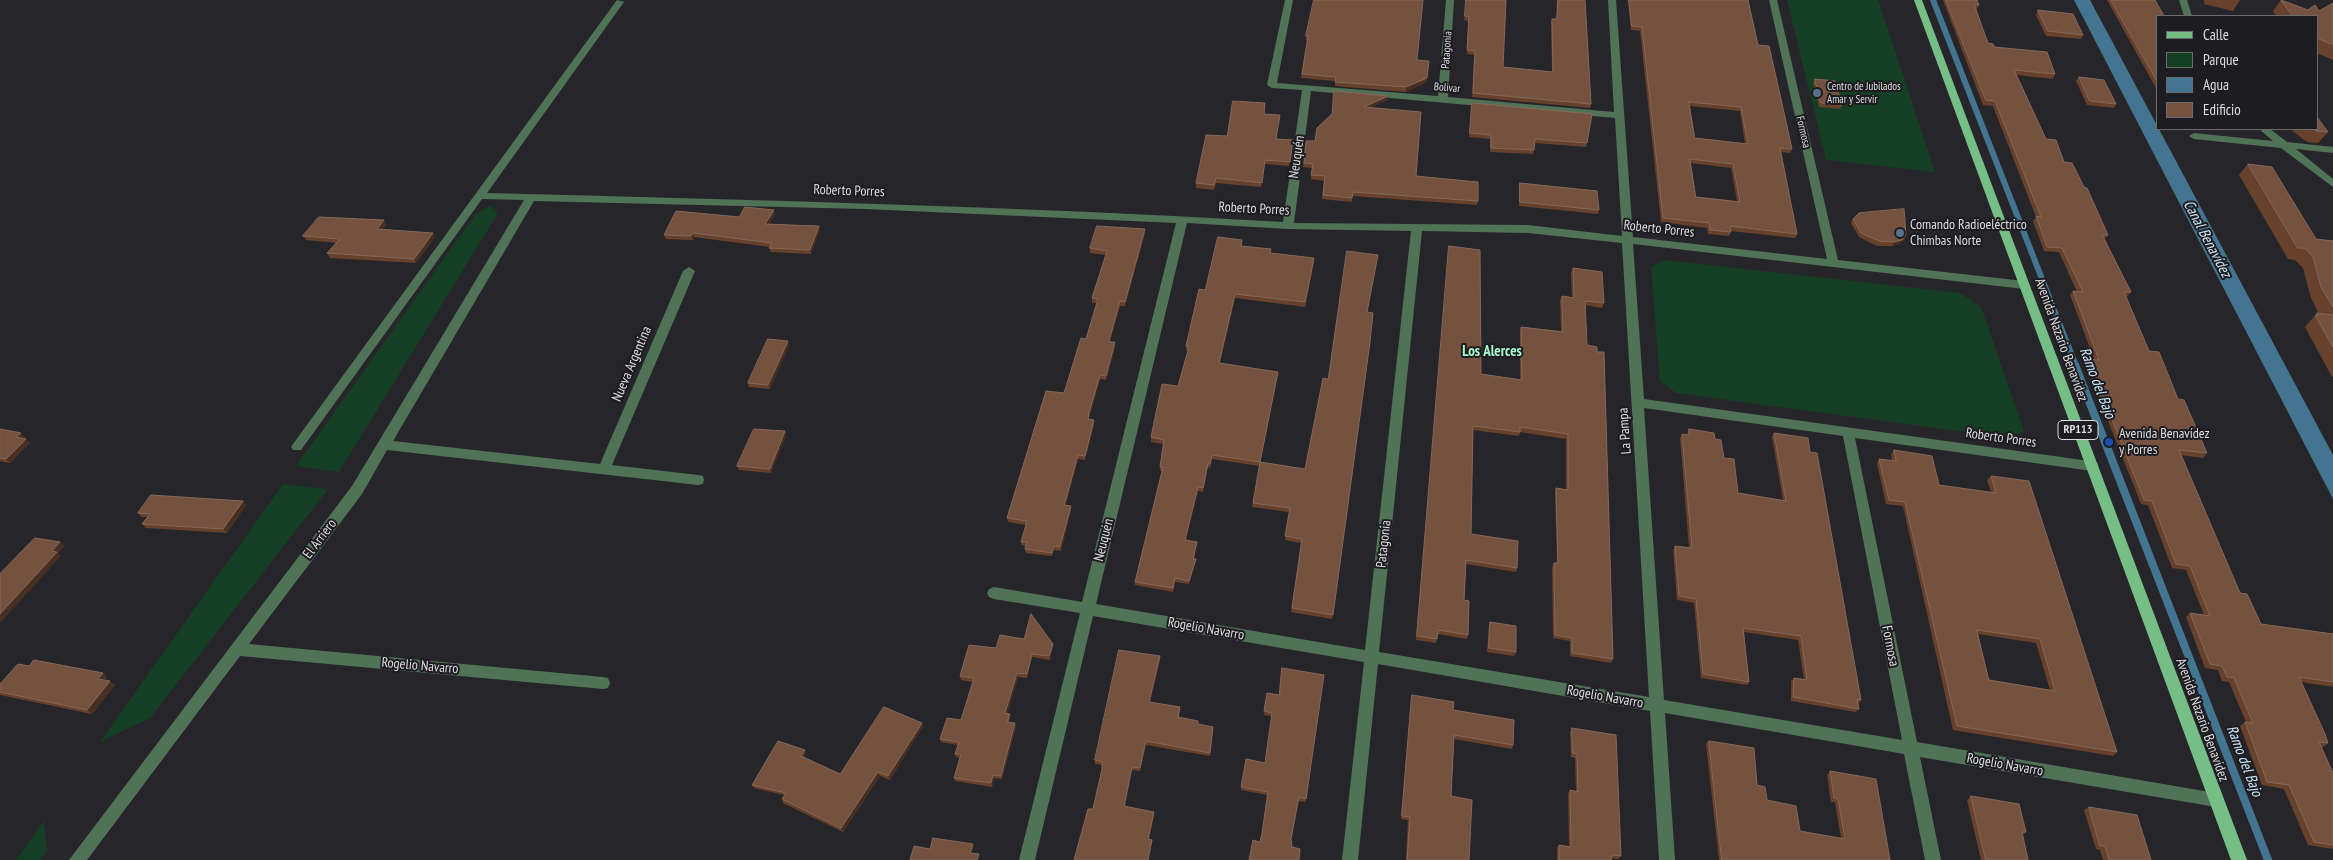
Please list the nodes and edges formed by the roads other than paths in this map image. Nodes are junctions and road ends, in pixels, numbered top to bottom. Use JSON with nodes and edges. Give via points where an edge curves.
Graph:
{"nodes":[{"id":1,"x":1289,"y":0,"type":"edge"},
{"id":2,"x":1450,"y":0,"type":"edge"},
{"id":3,"x":1612,"y":0,"type":"edge"},
{"id":4,"x":1773,"y":0,"type":"edge"},
{"id":5,"x":1918,"y":0,"type":"edge"},
{"id":6,"x":2183,"y":0,"type":"edge"},
{"id":7,"x":620,"y":2,"type":"dead end"},
{"id":8,"x":2188,"y":15,"type":"edge"},
{"id":9,"x":1307,"y":88,"type":"junction"},
{"id":10,"x":1443,"y":100,"type":"junction"},
{"id":11,"x":1619,"y":115,"type":"junction"},
{"id":12,"x":2265,"y":130,"type":"edge"},
{"id":13,"x":2194,"y":136,"type":"dead end"},
{"id":14,"x":2286,"y":146,"type":"junction"},
{"id":15,"x":2333,"y":150,"type":"edge"},
{"id":16,"x":2333,"y":184,"type":"edge"},
{"id":17,"x":479,"y":196,"type":"junction"},
{"id":18,"x":531,"y":197,"type":"junction"},
{"id":19,"x":1182,"y":220,"type":"junction"},
{"id":20,"x":1288,"y":226,"type":"junction"},
{"id":21,"x":1417,"y":228,"type":"junction"},
{"id":22,"x":1627,"y":240,"type":"junction"},
{"id":23,"x":1833,"y":264,"type":"junction"},
{"id":24,"x":689,"y":271,"type":"dead end"},
{"id":25,"x":2024,"y":285,"type":"junction"},
{"id":26,"x":1638,"y":403,"type":"junction"},
{"id":27,"x":1848,"y":432,"type":"junction"},
{"id":28,"x":384,"y":445,"type":"junction"},
{"id":29,"x":297,"y":447,"type":"dead end"},
{"id":30,"x":2092,"y":466,"type":"junction"},
{"id":31,"x":604,"y":469,"type":"junction"},
{"id":32,"x":698,"y":480,"type":"dead end"},
{"id":33,"x":994,"y":593,"type":"dead end"},
{"id":34,"x":1088,"y":609,"type":"junction"},
{"id":35,"x":237,"y":649,"type":"junction"},
{"id":36,"x":1371,"y":657,"type":"junction"},
{"id":37,"x":603,"y":683,"type":"dead end"},
{"id":38,"x":1657,"y":706,"type":"junction"},
{"id":39,"x":1911,"y":749,"type":"junction"},
{"id":40,"x":2216,"y":800,"type":"junction"},
{"id":41,"x":77,"y":860,"type":"edge"},
{"id":42,"x":1027,"y":860,"type":"edge"},
{"id":43,"x":1350,"y":860,"type":"edge"},
{"id":44,"x":1667,"y":860,"type":"edge"},
{"id":45,"x":1933,"y":860,"type":"edge"},
{"id":46,"x":2239,"y":860,"type":"edge"}],
"edges":[{"from":1,"to":9,"type":"street","name":"Bolivar","via":[[1272,85]]},
{"from":2,"to":10,"type":"street","name":"Patagonia"},
{"from":3,"to":11,"type":"street","name":"La Pampa"},
{"from":4,"to":23,"type":"street","name":"Formosa"},
{"from":5,"to":25,"type":"main road","name":"Avenida Nazario Benavídez","number":"RP113"},
{"from":6,"to":8,"type":"street"},
{"from":7,"to":17,"type":"street"},
{"from":9,"to":10,"type":"street","name":"Bolivar"},
{"from":9,"to":20,"type":"street","name":"Neuquén"},
{"from":10,"to":11,"type":"street","name":"Bolivar"},
{"from":11,"to":22,"type":"street","name":"La Pampa"},
{"from":12,"to":14,"type":"street"},
{"from":13,"to":14,"type":"street"},
{"from":14,"to":15,"type":"street"},
{"from":14,"to":16,"type":"street"},
{"from":17,"to":18,"type":"street","name":"Roberto Porres"},
{"from":17,"to":29,"type":"street"},
{"from":18,"to":19,"type":"street","name":"Roberto Porres","via":[[865,206]]},
{"from":18,"to":28,"type":"street","name":"El Arriero"},
{"from":19,"to":20,"type":"street","name":"Roberto Porres"},
{"from":19,"to":34,"type":"street","name":"Neuquén"},
{"from":20,"to":21,"type":"street","name":"Roberto Porres"},
{"from":21,"to":22,"type":"street","name":"Roberto Porres","via":[[1528,229]]},
{"from":21,"to":36,"type":"street","name":"Patagonia"},
{"from":22,"to":23,"type":"street","name":"Roberto Porres"},
{"from":22,"to":26,"type":"street","name":"La Pampa"},
{"from":23,"to":25,"type":"street","name":"Roberto Porres"},
{"from":24,"to":31,"type":"street","name":"Nueva Argentina"},
{"from":25,"to":30,"type":"main road","name":"Avenida Nazario Benavídez","number":"RP113"},
{"from":26,"to":27,"type":"street","name":"Roberto Porres"},
{"from":26,"to":38,"type":"street","name":"La Pampa"},
{"from":27,"to":30,"type":"street","name":"Roberto Porres"},
{"from":27,"to":39,"type":"street","name":"Formosa"},
{"from":28,"to":31,"type":"street"},
{"from":28,"to":35,"type":"street","name":"El Arriero","via":[[357,490]]},
{"from":30,"to":40,"type":"main road","name":"Avenida Nazario Benavídez","number":"RP113"},
{"from":31,"to":32,"type":"street"},
{"from":33,"to":34,"type":"street","name":"Rogelio Navarro"},
{"from":34,"to":36,"type":"street","name":"Rogelio Navarro"},
{"from":34,"to":42,"type":"street","name":"Neuquén"},
{"from":35,"to":37,"type":"street","name":"Rogelio Navarro"},
{"from":35,"to":41,"type":"street","name":"El Arriero"},
{"from":36,"to":38,"type":"street","name":"Rogelio Navarro"},
{"from":36,"to":43,"type":"street","name":"Patagonia"},
{"from":38,"to":39,"type":"street","name":"Rogelio Navarro"},
{"from":38,"to":44,"type":"street","name":"La Pampa"},
{"from":39,"to":40,"type":"street","name":"Rogelio Navarro"},
{"from":39,"to":45,"type":"street","name":"Formosa"},
{"from":40,"to":46,"type":"main road","name":"Avenida Nazario Benavídez","number":"RP113"}]}
